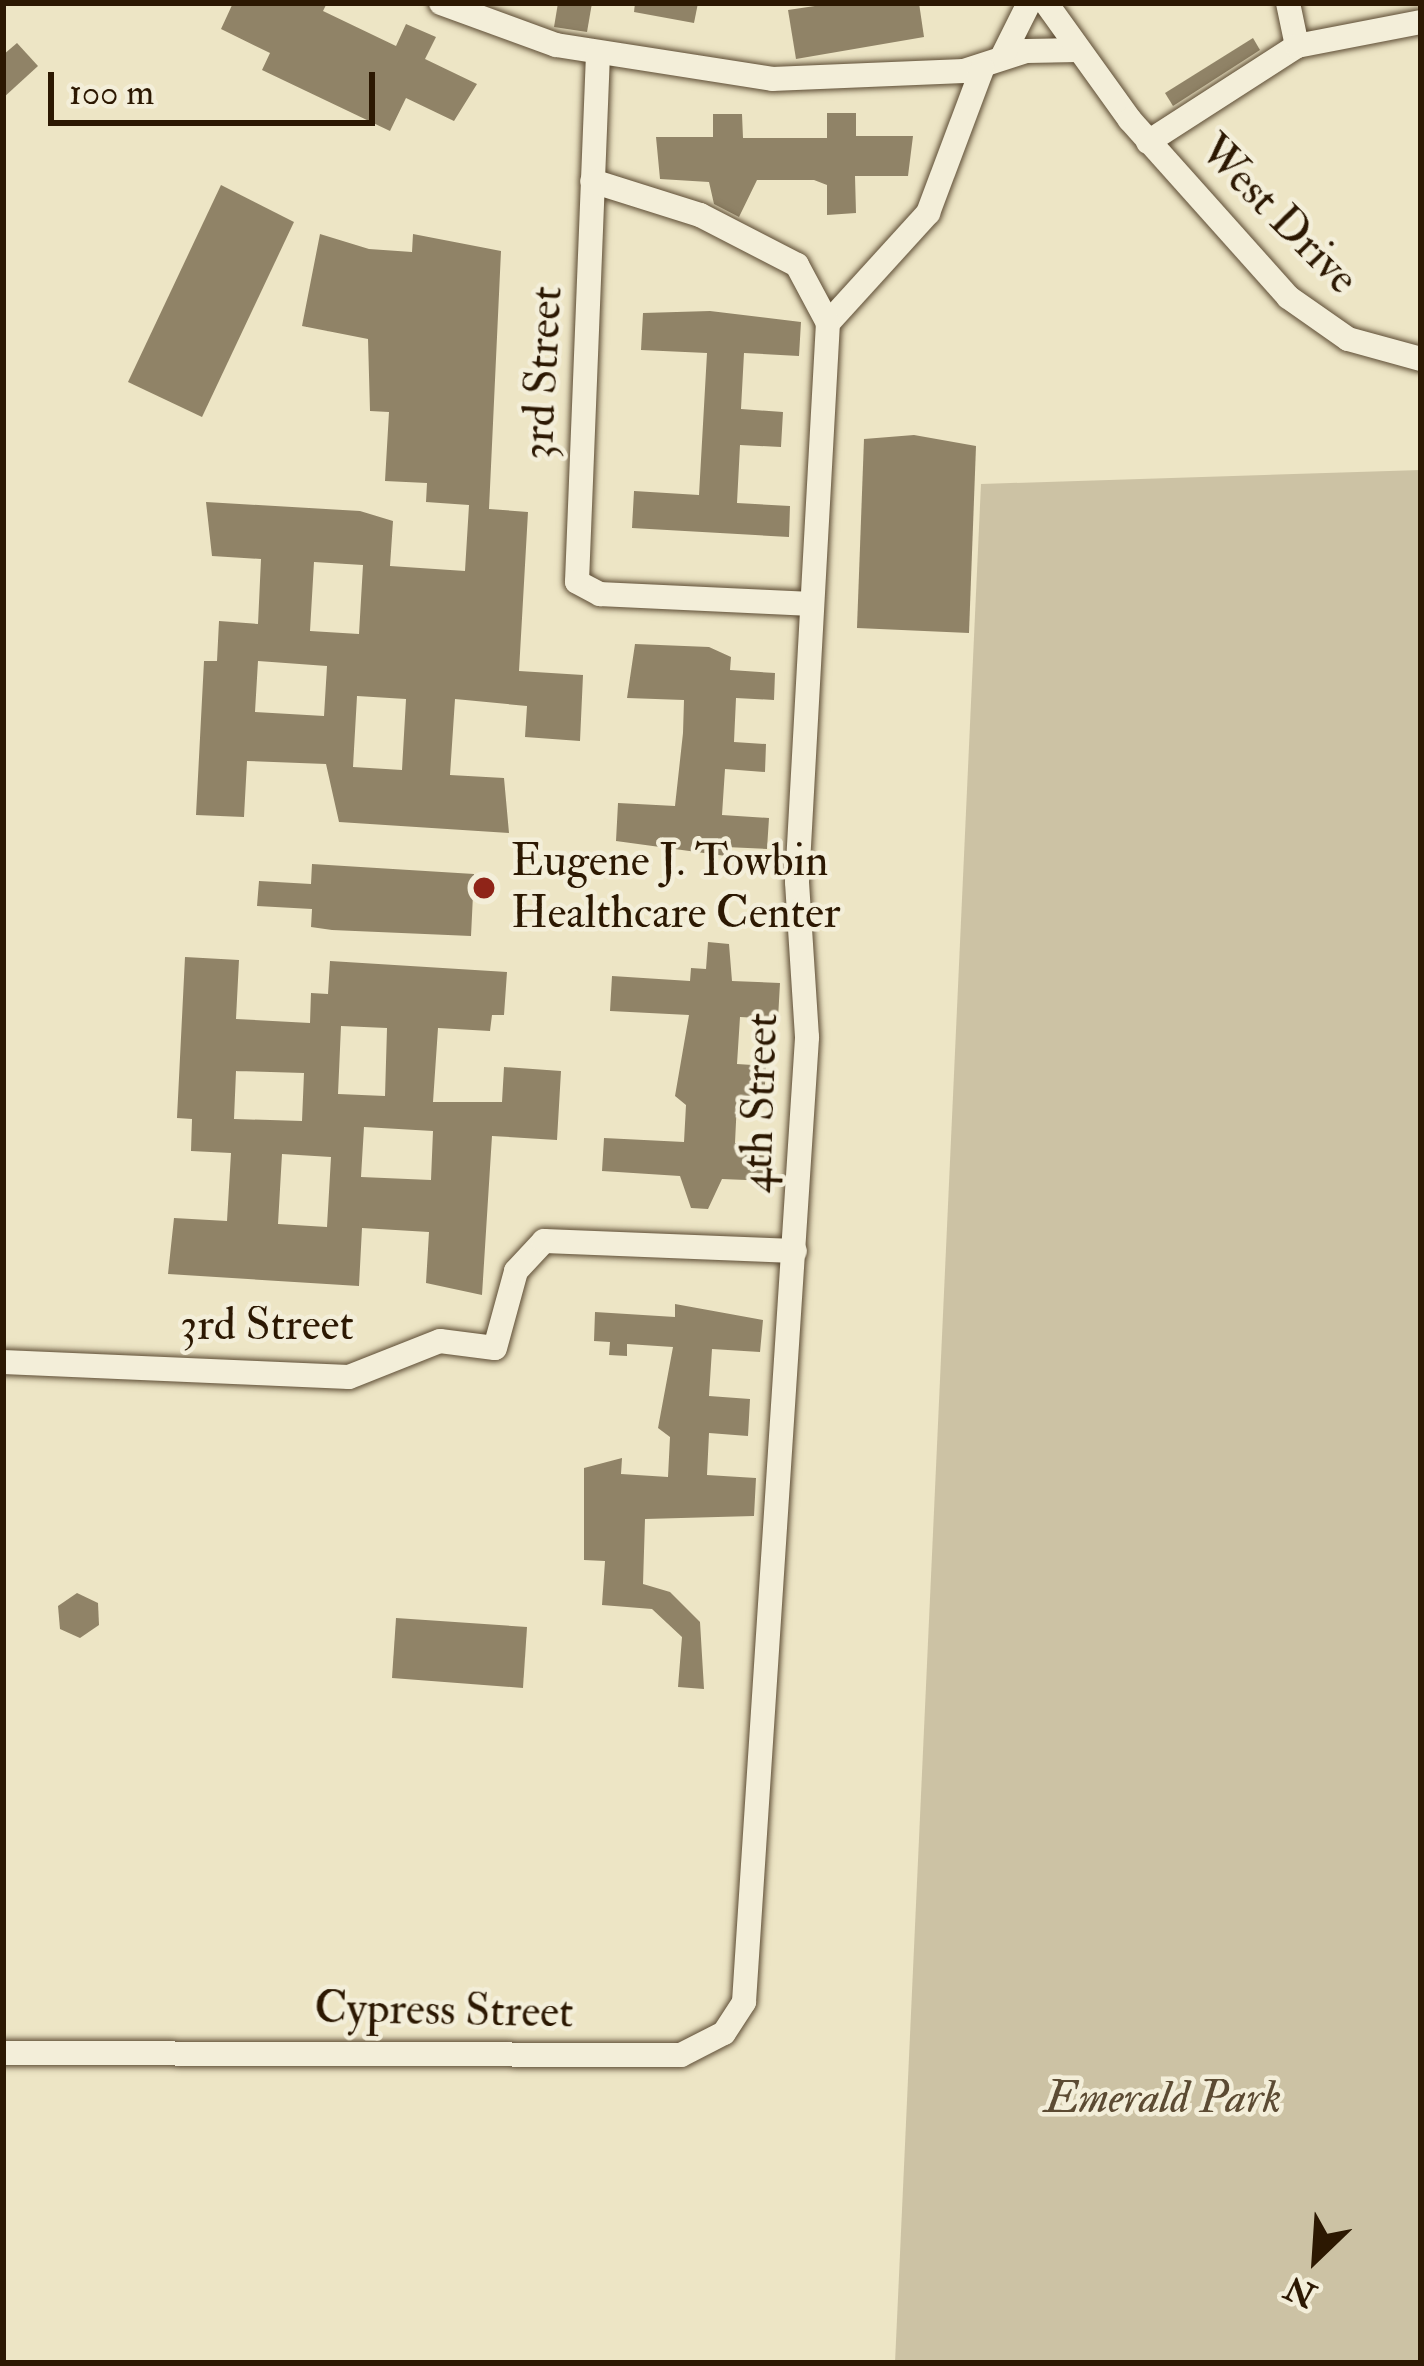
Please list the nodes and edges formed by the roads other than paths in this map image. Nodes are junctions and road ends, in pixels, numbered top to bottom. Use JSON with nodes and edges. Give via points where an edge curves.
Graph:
{"nodes":[{"id":1,"x":441,"y":3,"type":"edge"},
{"id":2,"x":1029,"y":3,"type":"edge"},
{"id":3,"x":1046,"y":3,"type":"edge"},
{"id":4,"x":1288,"y":3,"type":"edge"},
{"id":5,"x":1421,"y":22,"type":"edge"},
{"id":6,"x":1297,"y":46,"type":"junction"},
{"id":7,"x":1078,"y":50,"type":"junction"},
{"id":8,"x":598,"y":54,"type":"junction"},
{"id":9,"x":992,"y":63,"type":"junction"},
{"id":10,"x":1148,"y":142,"type":"junction"},
{"id":11,"x":592,"y":181,"type":"junction"},
{"id":12,"x":828,"y":322,"type":"junction"},
{"id":13,"x":1421,"y":359,"type":"edge"},
{"id":14,"x":811,"y":604,"type":"junction"},
{"id":15,"x":795,"y":1251,"type":"junction"},
{"id":16,"x":3,"y":1362,"type":"edge"},
{"id":17,"x":755,"y":1887,"type":"joint"},
{"id":18,"x":3,"y":2053,"type":"edge"}],
"edges":[{"from":1,"to":8,"type":"street"},
{"from":2,"to":9,"type":"street"},
{"from":3,"to":7,"type":"street","name":"West Drive"},
{"from":4,"to":6,"type":"street"},
{"from":5,"to":6,"type":"street","name":"West Drive"},
{"from":6,"to":10,"type":"street","name":"West Drive"},
{"from":7,"to":9,"type":"street"},
{"from":7,"to":10,"type":"street","name":"West Drive"},
{"from":8,"to":9,"type":"street","via":[[772,79]]},
{"from":8,"to":11,"type":"street","name":"3rd Street"},
{"from":9,"to":12,"type":"street","via":[[928,213]]},
{"from":10,"to":13,"type":"street","name":"West Drive","via":[[1314,318],[1374,352]]},
{"from":11,"to":12,"type":"street","via":[[700,215],[797,265]]},
{"from":11,"to":14,"type":"street","name":"3rd Street","via":[[573,568],[600,594]]},
{"from":12,"to":14,"type":"street","name":"4th Street"},
{"from":14,"to":15,"type":"street","name":"4th Street"},
{"from":15,"to":16,"type":"street","name":"3rd Street","via":[[565,1239],[526,1254],[496,1348],[440,1341],[349,1377]]},
{"from":15,"to":17,"type":"street","name":"4th Street"},
{"from":17,"to":18,"type":"street","name":"Cypress Street","via":[[744,2002],[694,2053]]}]}
